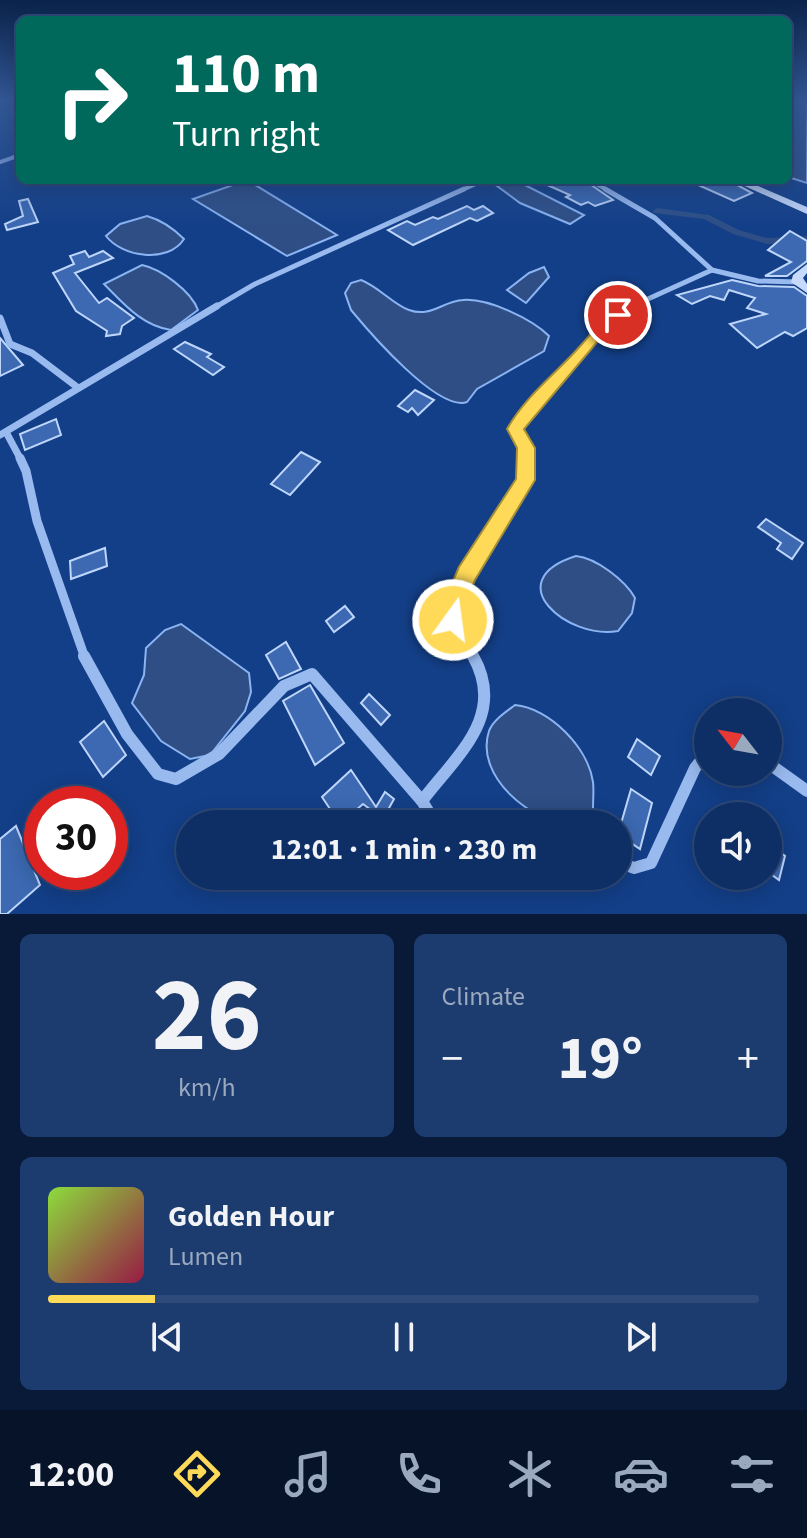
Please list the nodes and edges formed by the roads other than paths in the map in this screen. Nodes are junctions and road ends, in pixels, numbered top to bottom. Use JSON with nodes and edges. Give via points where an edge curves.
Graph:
{"nodes":[{"id":1,"x":476,"y":184,"type":"edge"},
{"id":2,"x":596,"y":184,"type":"edge"},
{"id":3,"x":745,"y":184,"type":"edge"},
{"id":4,"x":807,"y":211,"type":"edge"},
{"id":5,"x":807,"y":267,"type":"edge"},
{"id":6,"x":712,"y":270,"type":"junction"},
{"id":7,"x":802,"y":285,"type":"edge"},
{"id":8,"x":0,"y":318,"type":"edge"},
{"id":9,"x":77,"y":387,"type":"junction"},
{"id":10,"x":3,"y":433,"type":"edge"},
{"id":11,"x":694,"y":770,"type":"edge"},
{"id":12,"x":782,"y":773,"type":"edge"},
{"id":13,"x":807,"y":791,"type":"edge"},
{"id":14,"x":422,"y":801,"type":"junction"},
{"id":15,"x":427,"y":810,"type":"edge"},
{"id":16,"x":632,"y":867,"type":"edge"}],
"edges":[{"from":1,"to":9,"type":"street","via":[[255,284]]},
{"from":2,"to":6,"type":"street","via":[[655,218]]},
{"from":3,"to":4,"type":"main road"},
{"from":5,"to":7,"type":"main road","via":[[799,272]]},
{"from":6,"to":7,"type":"street"},
{"from":6,"to":14,"type":"street","via":[[633,305],[603,326],[516,429],[526,448],[525,480],[467,574],[452,609],[485,677],[486,706],[479,727]]},
{"from":8,"to":9,"type":"street","via":[[10,344],[32,353]]},
{"from":9,"to":10,"type":"street"},
{"from":10,"to":14,"type":"street","via":[[26,471],[37,521],[85,659],[127,734],[158,774],[176,779],[198,769],[294,678],[312,674]]},
{"from":11,"to":16,"type":"street","via":[[651,863]]},
{"from":12,"to":13,"type":"street"},
{"from":14,"to":15,"type":"street"}]}
